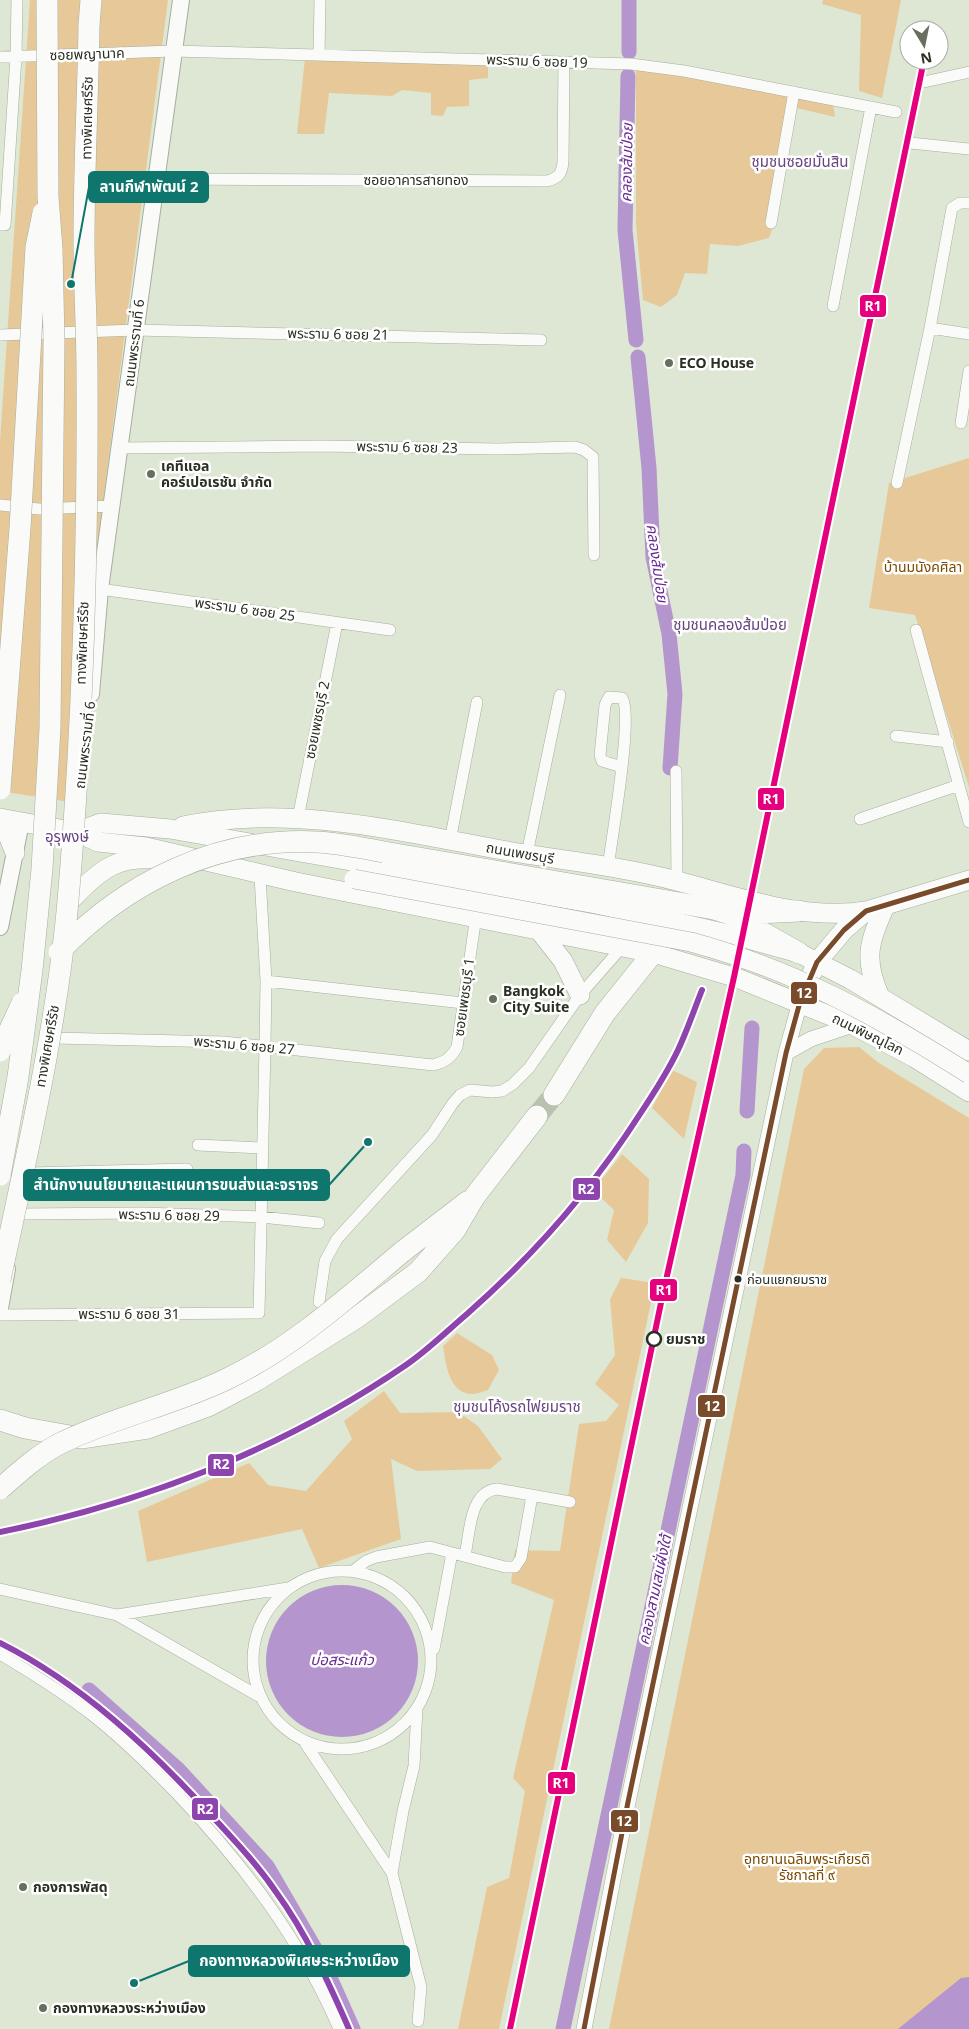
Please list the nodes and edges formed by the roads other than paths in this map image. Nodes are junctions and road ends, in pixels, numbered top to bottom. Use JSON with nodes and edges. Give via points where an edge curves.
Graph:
{"nodes":[{"id":1,"x":17,"y":0,"type":"edge"},
{"id":2,"x":47,"y":0,"type":"edge"},
{"id":3,"x":91,"y":0,"type":"edge"},
{"id":4,"x":181,"y":0,"type":"edge"},
{"id":5,"x":320,"y":0,"type":"edge"},
{"id":6,"x":173,"y":51,"type":"junction"},
{"id":7,"x":319,"y":55,"type":"junction"},
{"id":8,"x":0,"y":57,"type":"edge"},
{"id":9,"x":16,"y":57,"type":"junction"},
{"id":10,"x":564,"y":62,"type":"junction"},
{"id":11,"x":969,"y":72,"type":"edge"},
{"id":12,"x":924,"y":82,"type":"dead end"},
{"id":13,"x":794,"y":92,"type":"junction"},
{"id":14,"x":872,"y":107,"type":"junction"},
{"id":15,"x":896,"y":112,"type":"dead end"},
{"id":16,"x":910,"y":143,"type":"dead end"},
{"id":17,"x":969,"y":149,"type":"edge"},
{"id":18,"x":156,"y":179,"type":"junction"},
{"id":19,"x":48,"y":197,"type":"junction"},
{"id":20,"x":969,"y":204,"type":"edge"},
{"id":21,"x":771,"y":223,"type":"dead end"},
{"id":22,"x":2,"y":225,"type":"edge"},
{"id":23,"x":833,"y":306,"type":"dead end"},
{"id":24,"x":930,"y":328,"type":"junction"},
{"id":25,"x":136,"y":330,"type":"junction"},
{"id":26,"x":969,"y":334,"type":"edge"},
{"id":27,"x":0,"y":335,"type":"edge"},
{"id":28,"x":540,"y":340,"type":"dead end"},
{"id":29,"x":969,"y":377,"type":"edge"},
{"id":30,"x":961,"y":422,"type":"dead end"},
{"id":31,"x":120,"y":448,"type":"junction"},
{"id":32,"x":897,"y":483,"type":"dead end"},
{"id":33,"x":0,"y":505,"type":"edge"},
{"id":34,"x":112,"y":506,"type":"junction"},
{"id":35,"x":594,"y":555,"type":"dead end"},
{"id":36,"x":100,"y":590,"type":"junction"},
{"id":37,"x":337,"y":623,"type":"junction"},
{"id":38,"x":390,"y":630,"type":"dead end"},
{"id":39,"x":916,"y":630,"type":"dead end"},
{"id":40,"x":560,"y":695,"type":"dead end"},
{"id":41,"x":477,"y":702,"type":"dead end"},
{"id":42,"x":896,"y":736,"type":"dead end"},
{"id":43,"x":948,"y":742,"type":"junction"},
{"id":44,"x":622,"y":767,"type":"junction"},
{"id":45,"x":676,"y":771,"type":"dead end"},
{"id":46,"x":959,"y":785,"type":"junction"},
{"id":47,"x":0,"y":788,"type":"edge"},
{"id":48,"x":0,"y":818,"type":"edge"},
{"id":49,"x":298,"y":818,"type":"junction"},
{"id":50,"x":860,"y":819,"type":"dead end"},
{"id":51,"x":21,"y":822,"type":"junction"},
{"id":52,"x":969,"y":822,"type":"edge"},
{"id":53,"x":170,"y":829,"type":"junction"},
{"id":54,"x":76,"y":832,"type":"junction"},
{"id":55,"x":450,"y":841,"type":"junction"},
{"id":56,"x":146,"y":847,"type":"junction"},
{"id":57,"x":15,"y":853,"type":"junction"},
{"id":58,"x":527,"y":854,"type":"junction"},
{"id":59,"x":608,"y":868,"type":"junction"},
{"id":60,"x":260,"y":876,"type":"junction"},
{"id":61,"x":677,"y":880,"type":"junction"},
{"id":62,"x":969,"y":880,"type":"edge"},
{"id":63,"x":296,"y":882,"type":"junction"},
{"id":64,"x":73,"y":898,"type":"junction"},
{"id":65,"x":885,"y":906,"type":"junction"},
{"id":66,"x":799,"y":911,"type":"junction"},
{"id":67,"x":866,"y":912,"type":"junction"},
{"id":68,"x":730,"y":914,"type":"junction"},
{"id":69,"x":476,"y":916,"type":"junction"},
{"id":70,"x":660,"y":918,"type":"junction"},
{"id":71,"x":0,"y":927,"type":"edge"},
{"id":72,"x":538,"y":928,"type":"junction"},
{"id":73,"x":622,"y":947,"type":"junction"},
{"id":74,"x":653,"y":953,"type":"junction"},
{"id":75,"x":808,"y":958,"type":"junction"},
{"id":76,"x":735,"y":978,"type":"junction"},
{"id":77,"x":266,"y":981,"type":"junction"},
{"id":78,"x":580,"y":995,"type":"junction"},
{"id":79,"x":880,"y":997,"type":"junction"},
{"id":80,"x":800,"y":1002,"type":"junction"},
{"id":81,"x":463,"y":1003,"type":"junction"},
{"id":82,"x":853,"y":1025,"type":"junction"},
{"id":83,"x":54,"y":1038,"type":"junction"},
{"id":84,"x":266,"y":1046,"type":"junction"},
{"id":85,"x":0,"y":1051,"type":"edge"},
{"id":86,"x":969,"y":1051,"type":"edge"},
{"id":87,"x":786,"y":1053,"type":"junction"},
{"id":88,"x":433,"y":1065,"type":"joint"},
{"id":89,"x":969,"y":1074,"type":"edge"},
{"id":90,"x":969,"y":1092,"type":"edge"},
{"id":91,"x":554,"y":1095,"type":"tunnel mouth"},
{"id":92,"x":537,"y":1116,"type":"tunnel mouth"},
{"id":93,"x":198,"y":1144,"type":"dead end"},
{"id":94,"x":262,"y":1148,"type":"junction"},
{"id":95,"x":187,"y":1169,"type":"dead end"},
{"id":96,"x":29,"y":1172,"type":"junction"},
{"id":97,"x":0,"y":1175,"type":"edge"},
{"id":98,"x":475,"y":1196,"type":"junction"},
{"id":99,"x":19,"y":1214,"type":"junction"},
{"id":100,"x":261,"y":1217,"type":"junction"},
{"id":101,"x":318,"y":1223,"type":"dead end"},
{"id":102,"x":0,"y":1280,"type":"edge"},
{"id":103,"x":319,"y":1302,"type":"dead end"},
{"id":104,"x":0,"y":1308,"type":"edge"},
{"id":105,"x":0,"y":1315,"type":"edge"},
{"id":106,"x":0,"y":1420,"type":"edge"},
{"id":107,"x":0,"y":1489,"type":"edge"},
{"id":108,"x":532,"y":1496,"type":"junction"},
{"id":109,"x":570,"y":1502,"type":"dead end"},
{"id":110,"x":452,"y":1553,"type":"junction"},
{"id":111,"x":465,"y":1555,"type":"junction"},
{"id":112,"x":354,"y":1571,"type":"junction"},
{"id":113,"x":290,"y":1587,"type":"junction"},
{"id":114,"x":0,"y":1589,"type":"edge"},
{"id":115,"x":117,"y":1615,"type":"junction"},
{"id":116,"x":0,"y":1654,"type":"edge"},
{"id":117,"x":432,"y":1659,"type":"junction"},
{"id":118,"x":262,"y":1698,"type":"junction"},
{"id":119,"x":418,"y":1708,"type":"junction"},
{"id":120,"x":303,"y":1740,"type":"junction"},
{"id":121,"x":392,"y":1873,"type":"junction"},
{"id":122,"x":418,"y":2021,"type":"dead end"},
{"id":123,"x":338,"y":2029,"type":"edge"},
{"id":124,"x":584,"y":2029,"type":"edge"}],
"edges":[{"from":1,"to":9,"type":"street"},
{"from":2,"to":19,"type":"highway","name":"ทางพิเศษศรีรัช","bridge":true},
{"from":3,"to":102,"type":"highway","name":"ทางพิเศษศรีรัช","bridge":true,"via":[[84,238],[87,374],[84,573],[77,778],[66,915],[51,1024]]},
{"from":4,"to":6,"type":"main road","name":"ถนนพระรามที่ 6"},
{"from":5,"to":7,"type":"street"},
{"from":6,"to":7,"type":"street","name":"พระราม 6 ซอย 19"},
{"from":6,"to":9,"type":"street","name":"ซอยพญานาค"},
{"from":6,"to":18,"type":"main road","name":"ถนนพระรามที่ 6"},
{"from":7,"to":10,"type":"street","name":"พระราม 6 ซอย 19"},
{"from":8,"to":9,"type":"street","name":"ซอยพญานาค"},
{"from":9,"to":22,"type":"street"},
{"from":10,"to":13,"type":"street","name":"พระราม 6 ซอย 19","via":[[640,65]]},
{"from":10,"to":18,"type":"street","name":"ซอยอาคารสายทอง","via":[[563,162],[562,170],[555,179]]},
{"from":11,"to":12,"type":"street"},
{"from":13,"to":14,"type":"street","name":"พระราม 6 ซอย 19"},
{"from":13,"to":21,"type":"street"},
{"from":14,"to":15,"type":"street","name":"พระราม 6 ซอย 19"},
{"from":14,"to":23,"type":"street"},
{"from":16,"to":17,"type":"street"},
{"from":18,"to":25,"type":"main road","name":"ถนนพระรามที่ 6"},
{"from":19,"to":47,"type":"highway","bridge":true,"via":[[36,247],[20,528]]},
{"from":19,"to":97,"type":"highway","name":"ทางพิเศษศรีรัช","bridge":true,"via":[[54,342],[50,728],[32,970],[18,1077]]},
{"from":20,"to":24,"type":"street","via":[[960,203],[952,208]]},
{"from":24,"to":26,"type":"street"},
{"from":24,"to":32,"type":"street"},
{"from":25,"to":27,"type":"street","name":"พระราม 6 ซอย 21"},
{"from":25,"to":28,"type":"street","name":"พระราม 6 ซอย 21"},
{"from":25,"to":31,"type":"main road","name":"ถนนพระรามที่ 6"},
{"from":29,"to":30,"type":"street"},
{"from":31,"to":34,"type":"main road","name":"ถนนพระรามที่ 6"},
{"from":31,"to":35,"type":"street","name":"พระราม 6 ซอย 23","via":[[575,447],[593,457]]},
{"from":33,"to":34,"type":"street","via":[[39,508]]},
{"from":34,"to":36,"type":"main road","name":"ถนนพระรามที่ 6"},
{"from":36,"to":37,"type":"street","name":"พระราม 6 ซอย 25"},
{"from":36,"to":54,"type":"main road","name":"ถนนพระรามที่ 6"},
{"from":37,"to":38,"type":"street","name":"พระราม 6 ซอย 25"},
{"from":37,"to":49,"type":"street","name":"ซอยเพชรบุรี 2"},
{"from":39,"to":43,"type":"street"},
{"from":40,"to":58,"type":"street"},
{"from":41,"to":55,"type":"street"},
{"from":42,"to":43,"type":"street"},
{"from":43,"to":46,"type":"street"},
{"from":44,"to":44,"type":"street","via":[[626,708],[622,698],[609,697],[605,705],[600,755],[602,761]]},
{"from":44,"to":59,"type":"street"},
{"from":45,"to":61,"type":"street"},
{"from":46,"to":50,"type":"street"},
{"from":46,"to":52,"type":"street"},
{"from":48,"to":51,"type":"main road"},
{"from":48,"to":57,"type":"main road"},
{"from":49,"to":53,"type":"main road","name":"ถนนเพชรบุรี","via":[[198,823]]},
{"from":49,"to":55,"type":"main road","name":"ถนนเพชรบุรี"},
{"from":51,"to":54,"type":"main road"},
{"from":51,"to":57,"type":"main road"},
{"from":53,"to":54,"type":"main road","name":"ถนนเพชรบุรี","via":[[101,823]]},
{"from":53,"to":70,"type":"main road","name":"ถนนเพชรบุรี"},
{"from":54,"to":56,"type":"main road","via":[[98,842]]},
{"from":54,"to":64,"type":"main road","name":"ถนนพระรามที่ 6"},
{"from":55,"to":58,"type":"main road","name":"ถนนเพชรบุรี"},
{"from":56,"to":63,"type":"main road"},
{"from":56,"to":89,"type":"main road","bridge":true,"via":[[354,879],[692,942],[736,954],[853,1005]]},
{"from":57,"to":71,"type":"main road"},
{"from":58,"to":59,"type":"main road","name":"ถนนเพชรบุรี"},
{"from":59,"to":61,"type":"main road","name":"ถนนเพชรบุรี"},
{"from":60,"to":63,"type":"main road"},
{"from":60,"to":64,"type":"main road","via":[[144,858],[114,864],[96,874]]},
{"from":60,"to":77,"type":"street"},
{"from":61,"to":66,"type":"main road","name":"ถนนเพชรบุรี","via":[[729,897]]},
{"from":62,"to":65,"type":"main road"},
{"from":63,"to":69,"type":"main road"},
{"from":64,"to":83,"type":"main road","name":"ถนนพระรามที่ 6"},
{"from":65,"to":67,"type":"main road"},
{"from":65,"to":79,"type":"main road","via":[[871,940],[872,978]]},
{"from":66,"to":67,"type":"main road","name":"ถนนเพชรบุรี"},
{"from":66,"to":68,"type":"highway"},
{"from":67,"to":75,"type":"main road"},
{"from":68,"to":75,"type":"highway"},
{"from":68,"to":85,"type":"highway","bridge":true,"via":[[648,897],[317,842],[283,842],[209,855],[144,883],[83,927],[54,957],[29,992]]},
{"from":69,"to":72,"type":"main road"},
{"from":69,"to":81,"type":"street","name":"ซอยเพชรบุรี 1"},
{"from":70,"to":74,"type":"main road"},
{"from":70,"to":75,"type":"main road","name":"ถนนเพชรบุรี","via":[[741,937]]},
{"from":72,"to":73,"type":"main road"},
{"from":72,"to":78,"type":"main road","via":[[563,961]]},
{"from":73,"to":74,"type":"main road"},
{"from":73,"to":78,"type":"street"},
{"from":74,"to":76,"type":"main road"},
{"from":74,"to":91,"type":"highway","via":[[605,1013]]},
{"from":75,"to":76,"type":"main road"},
{"from":75,"to":79,"type":"main road"},
{"from":75,"to":80,"type":"main road"},
{"from":76,"to":80,"type":"main road","name":"ถนนพิษณุโลก"},
{"from":77,"to":81,"type":"street"},
{"from":77,"to":84,"type":"street"},
{"from":78,"to":103,"type":"street","via":[[529,1068],[502,1090],[470,1090],[460,1095],[432,1135],[337,1239],[325,1261]]},
{"from":79,"to":86,"type":"main road"},
{"from":80,"to":82,"type":"main road","name":"ถนนพิษณุโลก"},
{"from":80,"to":87,"type":"street"},
{"from":81,"to":88,"type":"street","name":"ซอยเพชรบุรี 1","via":[[457,1047],[447,1060]]},
{"from":82,"to":87,"type":"street","via":[[811,1039]]},
{"from":82,"to":90,"type":"main road","name":"ถนนพิษณุโลก"},
{"from":83,"to":84,"type":"street","name":"พระราม 6 ซอย 27"},
{"from":83,"to":96,"type":"main road","name":"ถนนพระรามที่ 6"},
{"from":84,"to":88,"type":"street","name":"พระราม 6 ซอย 27"},
{"from":84,"to":94,"type":"street"},
{"from":87,"to":124,"type":"street","via":[[628,1802]]},
{"from":92,"to":98,"type":"highway"},
{"from":93,"to":94,"type":"street"},
{"from":94,"to":100,"type":"street"},
{"from":95,"to":96,"type":"street"},
{"from":96,"to":99,"type":"main road","name":"ถนนพระรามที่ 6"},
{"from":98,"to":106,"type":"highway","bridge":true,"via":[[455,1230],[418,1272],[356,1318],[257,1380],[208,1406],[148,1428],[81,1438]]},
{"from":98,"to":107,"type":"highway","bridge":true,"via":[[295,1338],[229,1378],[184,1399],[59,1444]]},
{"from":99,"to":100,"type":"street","name":"พระราม 6 ซอย 29","via":[[143,1213]]},
{"from":99,"to":104,"type":"main road","name":"ถนนพระรามที่ 6"},
{"from":100,"to":101,"type":"street","name":"พระราม 6 ซอย 29"},
{"from":100,"to":105,"type":"street","name":"พระราม 6 ซอย 31","via":[[259,1314]]},
{"from":108,"to":109,"type":"street"},
{"from":108,"to":111,"type":"street","via":[[497,1489],[481,1495],[477,1500]]},
{"from":108,"to":111,"type":"street","via":[[521,1558],[515,1567]]},
{"from":110,"to":111,"type":"street"},
{"from":110,"to":112,"type":"street","via":[[430,1547],[402,1550],[366,1561]]},
{"from":110,"to":117,"type":"street"},
{"from":112,"to":113,"type":"street","via":[[327,1572]]},
{"from":112,"to":117,"type":"street","via":[[384,1581],[409,1600],[423,1622]]},
{"from":113,"to":115,"type":"street"},
{"from":113,"to":118,"type":"street","via":[[272,1604],[256,1638],[253,1668]]},
{"from":114,"to":115,"type":"street"},
{"from":115,"to":118,"type":"street"},
{"from":116,"to":123,"type":"street","via":[[92,1715],[156,1773],[214,1834],[281,1922],[316,1981]]},
{"from":117,"to":119,"type":"street","via":[[428,1684]]},
{"from":118,"to":120,"type":"street","via":[[275,1718]]},
{"from":119,"to":120,"type":"street","via":[[400,1727],[370,1744],[331,1748]]},
{"from":119,"to":121,"type":"street","via":[[414,1766]]},
{"from":120,"to":121,"type":"street"},
{"from":121,"to":122,"type":"street","via":[[421,1987]]}]}
